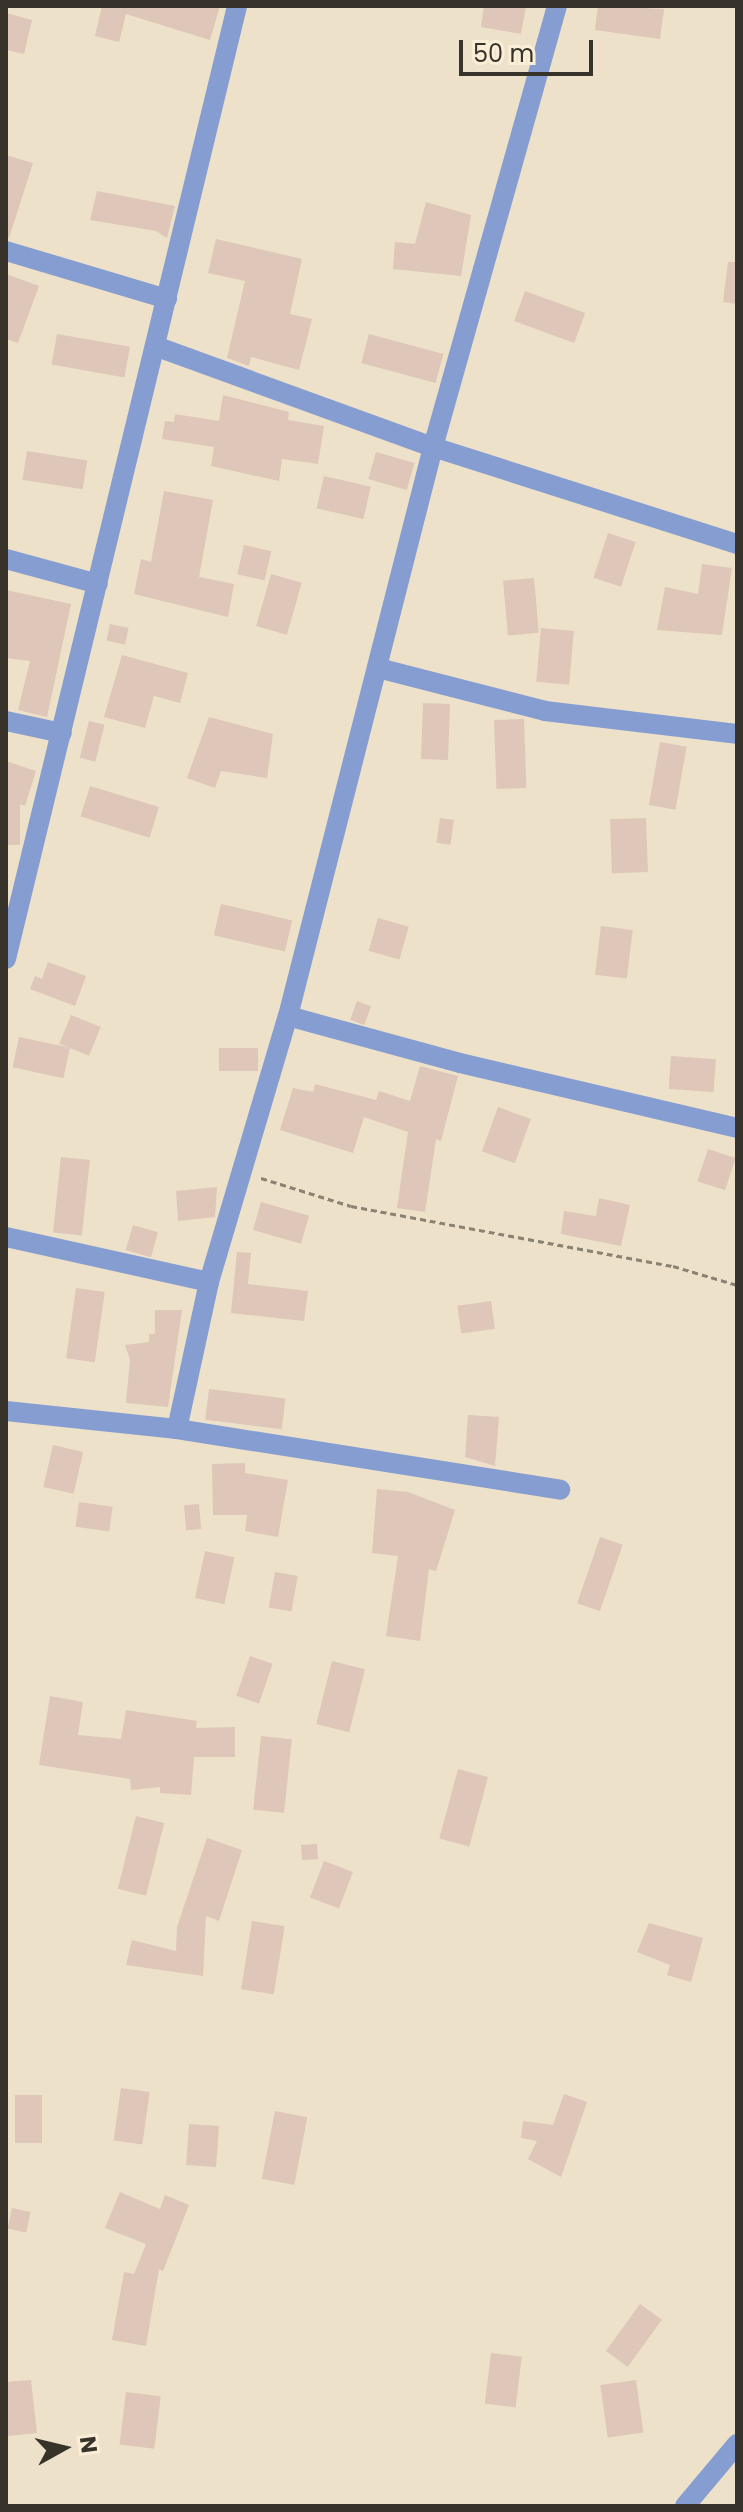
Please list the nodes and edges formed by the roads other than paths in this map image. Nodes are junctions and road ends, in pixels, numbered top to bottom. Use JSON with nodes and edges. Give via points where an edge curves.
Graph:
{"nodes":[{"id":1,"x":237,"y":6,"type":"edge"},
{"id":2,"x":557,"y":6,"type":"edge"},
{"id":3,"x":6,"y":251,"type":"edge"},
{"id":4,"x":167,"y":299,"type":"junction"},
{"id":5,"x":155,"y":346,"type":"junction"},
{"id":6,"x":433,"y":447,"type":"junction"},
{"id":7,"x":737,"y":544,"type":"edge"},
{"id":8,"x":6,"y":559,"type":"edge"},
{"id":9,"x":98,"y":584,"type":"junction"},
{"id":10,"x":378,"y":668,"type":"junction"},
{"id":11,"x":6,"y":721,"type":"edge"},
{"id":12,"x":62,"y":733,"type":"junction"},
{"id":13,"x":737,"y":734,"type":"edge"},
{"id":14,"x":6,"y":959,"type":"edge"},
{"id":15,"x":288,"y":1016,"type":"junction"},
{"id":16,"x":737,"y":1128,"type":"edge"},
{"id":17,"x":6,"y":1237,"type":"edge"},
{"id":18,"x":209,"y":1282,"type":"junction"},
{"id":19,"x":6,"y":1411,"type":"edge"},
{"id":20,"x":177,"y":1429,"type":"junction"},
{"id":21,"x":560,"y":1490,"type":"dead end"},
{"id":22,"x":737,"y":2444,"type":"edge"},
{"id":23,"x":685,"y":2506,"type":"edge"}],
"edges":[{"from":1,"to":4,"type":"street"},
{"from":2,"to":6,"type":"street"},
{"from":3,"to":4,"type":"street"},
{"from":4,"to":5,"type":"street"},
{"from":5,"to":6,"type":"street"},
{"from":5,"to":9,"type":"street"},
{"from":6,"to":7,"type":"street"},
{"from":6,"to":10,"type":"street"},
{"from":8,"to":9,"type":"street"},
{"from":9,"to":12,"type":"street"},
{"from":10,"to":13,"type":"street","via":[[545,711]]},
{"from":10,"to":15,"type":"street"},
{"from":11,"to":12,"type":"street"},
{"from":12,"to":14,"type":"street"},
{"from":15,"to":16,"type":"street"},
{"from":15,"to":18,"type":"street"},
{"from":17,"to":18,"type":"street"},
{"from":18,"to":20,"type":"street"},
{"from":19,"to":20,"type":"street"},
{"from":20,"to":21,"type":"street"},
{"from":22,"to":23,"type":"street"}]}
